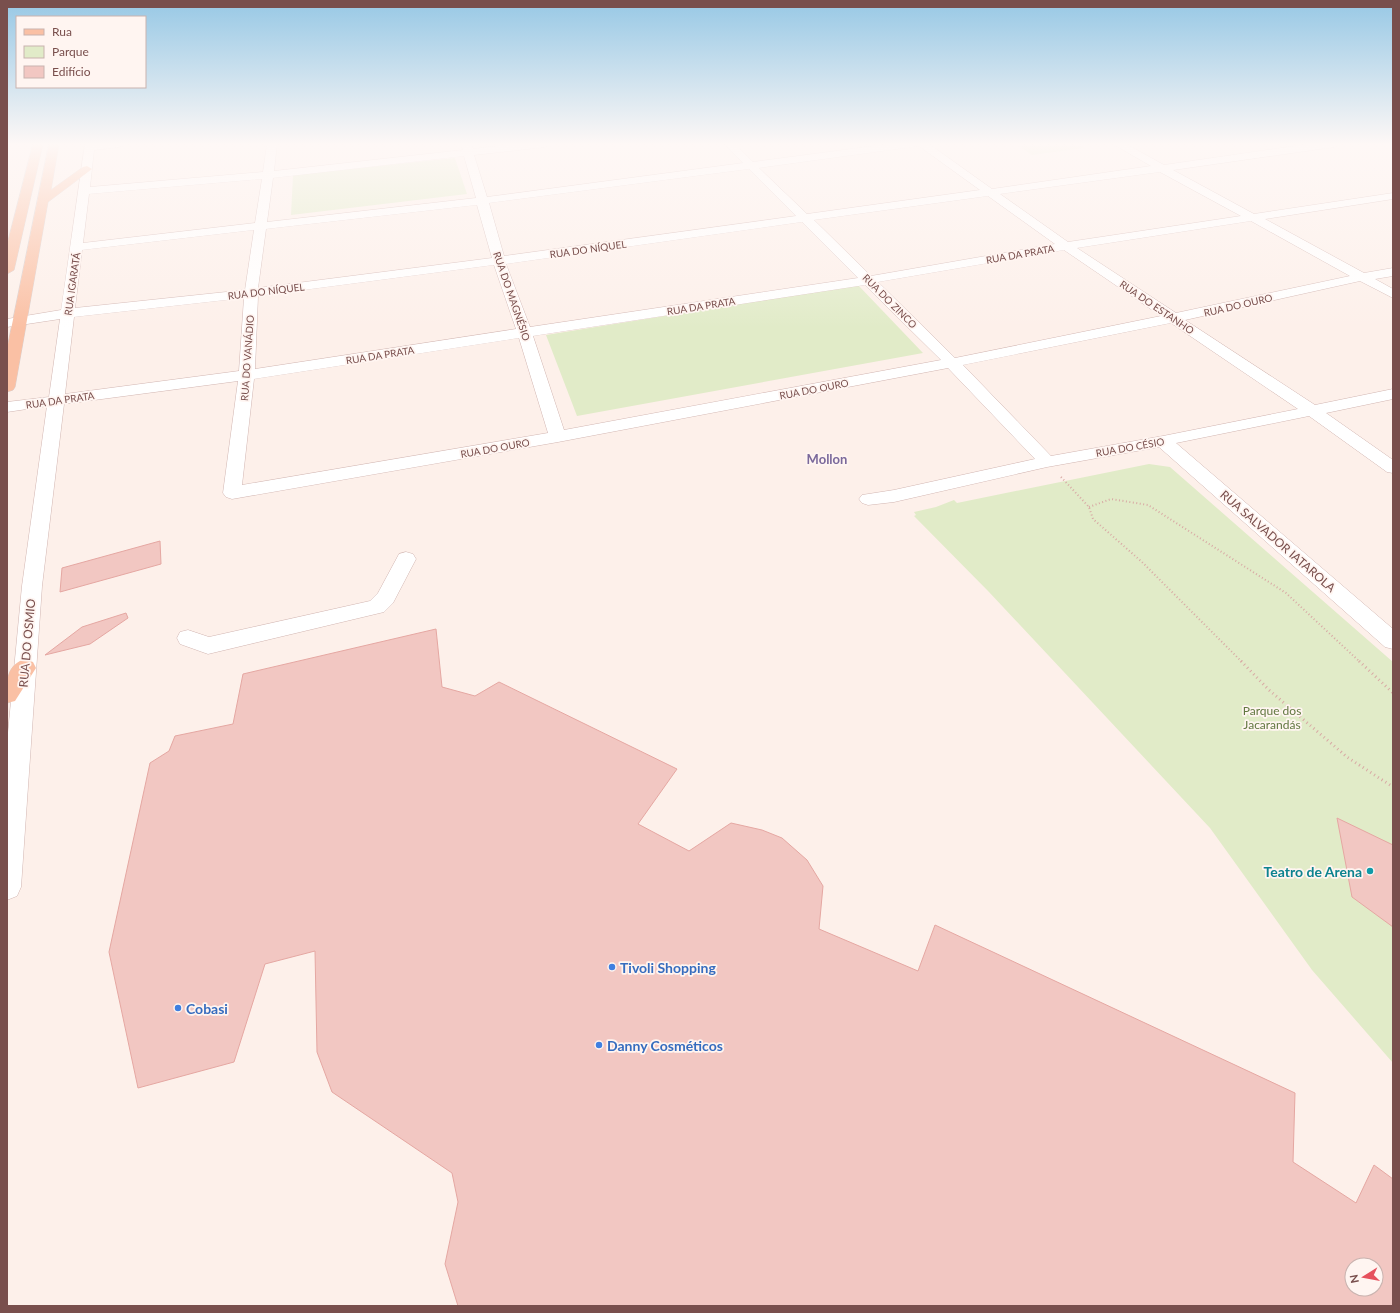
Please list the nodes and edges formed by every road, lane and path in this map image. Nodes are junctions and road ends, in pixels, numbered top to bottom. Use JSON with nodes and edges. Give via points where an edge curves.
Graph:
{"nodes":[{"id":1,"x":22,"y":205,"type":"edge"},
{"id":2,"x":42,"y":205,"type":"edge"},
{"id":3,"x":82,"y":205,"type":"edge"},
{"id":4,"x":263,"y":205,"type":"edge"},
{"id":5,"x":445,"y":205,"type":"edge"},
{"id":6,"x":482,"y":205,"type":"edge"},
{"id":7,"x":792,"y":205,"type":"edge"},
{"id":8,"x":896,"y":205,"type":"edge"},
{"id":9,"x":1009,"y":205,"type":"edge"},
{"id":10,"x":1230,"y":205,"type":"edge"},
{"id":11,"x":1331,"y":205,"type":"edge"},
{"id":12,"x":21,"y":211,"type":"junction"},
{"id":13,"x":1252,"y":217,"type":"junction"},
{"id":14,"x":805,"y":218,"type":"junction"},
{"id":15,"x":7,"y":219,"type":"edge"},
{"id":16,"x":260,"y":227,"type":"junction"},
{"id":17,"x":1066,"y":246,"type":"junction"},
{"id":18,"x":77,"y":247,"type":"junction"},
{"id":19,"x":499,"y":261,"type":"junction"},
{"id":20,"x":7,"y":270,"type":"edge"},
{"id":21,"x":1393,"y":272,"type":"edge"},
{"id":22,"x":1362,"y":277,"type":"junction"},
{"id":23,"x":868,"y":280,"type":"junction"},
{"id":24,"x":251,"y":293,"type":"junction"},
{"id":25,"x":1393,"y":294,"type":"edge"},
{"id":26,"x":68,"y":313,"type":"junction"},
{"id":27,"x":1174,"y":320,"type":"junction"},
{"id":28,"x":14,"y":321,"type":"edge"},
{"id":29,"x":525,"y":332,"type":"junction"},
{"id":30,"x":952,"y":363,"type":"junction"},
{"id":31,"x":248,"y":375,"type":"junction"},
{"id":32,"x":7,"y":387,"type":"edge"},
{"id":33,"x":1393,"y":394,"type":"edge"},
{"id":34,"x":57,"y":400,"type":"junction"},
{"id":35,"x":7,"y":407,"type":"edge"},
{"id":36,"x":1311,"y":410,"type":"junction"},
{"id":37,"x":558,"y":437,"type":"junction"},
{"id":38,"x":1163,"y":441,"type":"junction"},
{"id":39,"x":1047,"y":462,"type":"junction"},
{"id":40,"x":1393,"y":468,"type":"edge"},
{"id":41,"x":232,"y":493,"type":"joint"},
{"id":42,"x":868,"y":499,"type":"dead end"},
{"id":43,"x":1089,"y":507,"type":"junction"},
{"id":44,"x":406,"y":559,"type":"dead end"},
{"id":45,"x":188,"y":638,"type":"dead end"},
{"id":46,"x":1393,"y":641,"type":"edge"},
{"id":47,"x":25,"y":668,"type":"junction"},
{"id":48,"x":1393,"y":693,"type":"edge"},
{"id":49,"x":7,"y":694,"type":"edge"},
{"id":50,"x":1393,"y":787,"type":"edge"},
{"id":51,"x":7,"y":887,"type":"edge"}],
"edges":[{"from":1,"to":12,"type":"main road"},
{"from":2,"to":28,"type":"main road"},
{"from":3,"to":18,"type":"street","name":"RUA IGARATÁ"},
{"from":4,"to":16,"type":"street","name":"RUA DO VANÁDIO"},
{"from":5,"to":16,"type":"street"},
{"from":6,"to":19,"type":"street","name":"RUA DO MAGNÉSIO"},
{"from":7,"to":14,"type":"street","name":"RUA DO ZINCO"},
{"from":8,"to":14,"type":"street","name":"RUA DO NÍQUEL"},
{"from":9,"to":17,"type":"street","name":"RUA DO ESTANHO"},
{"from":10,"to":13,"type":"street"},
{"from":11,"to":13,"type":"street","name":"RUA DA PRATA"},
{"from":12,"to":15,"type":"main road"},
{"from":12,"to":20,"type":"main road"},
{"from":13,"to":17,"type":"street","name":"RUA DA PRATA"},
{"from":13,"to":22,"type":"street"},
{"from":14,"to":19,"type":"street","name":"RUA DO NÍQUEL"},
{"from":14,"to":23,"type":"street","name":"RUA DO ZINCO"},
{"from":16,"to":18,"type":"street"},
{"from":16,"to":24,"type":"street","name":"RUA DO VANÁDIO"},
{"from":17,"to":23,"type":"street","name":"RUA DA PRATA"},
{"from":17,"to":27,"type":"street","name":"RUA DO ESTANHO"},
{"from":18,"to":26,"type":"street","name":"RUA IGARATÁ"},
{"from":19,"to":24,"type":"street","name":"RUA DO NÍQUEL"},
{"from":19,"to":29,"type":"street","name":"RUA DO MAGNÉSIO"},
{"from":21,"to":22,"type":"street","name":"RUA DO OURO"},
{"from":22,"to":25,"type":"street"},
{"from":22,"to":27,"type":"street","name":"RUA DO OURO"},
{"from":23,"to":29,"type":"street","name":"RUA DA PRATA"},
{"from":23,"to":30,"type":"street","name":"RUA DO ZINCO"},
{"from":24,"to":26,"type":"street","name":"RUA DO NÍQUEL"},
{"from":24,"to":31,"type":"street","name":"RUA DO VANÁDIO"},
{"from":26,"to":28,"type":"street","name":"RUA DO NÍQUEL"},
{"from":26,"to":34,"type":"street","name":"RUA IGARATÁ"},
{"from":27,"to":30,"type":"street","name":"RUA DO OURO"},
{"from":27,"to":36,"type":"street","name":"RUA DO ESTANHO"},
{"from":28,"to":32,"type":"main road"},
{"from":29,"to":31,"type":"street","name":"RUA DA PRATA"},
{"from":29,"to":37,"type":"street","name":"RUA DO MAGNÉSIO"},
{"from":30,"to":37,"type":"street","name":"RUA DO OURO"},
{"from":30,"to":39,"type":"street","name":"RUA DO ZINCO"},
{"from":31,"to":34,"type":"street","name":"RUA DA PRATA"},
{"from":31,"to":41,"type":"street","name":"RUA DO VANÁDIO"},
{"from":33,"to":36,"type":"street","name":"RUA DO CÉSIO"},
{"from":34,"to":35,"type":"street","name":"RUA DA PRATA"},
{"from":34,"to":47,"type":"street","name":"RUA DO OSMIO","via":[[32,586]]},
{"from":36,"to":38,"type":"street","name":"RUA DO CÉSIO"},
{"from":36,"to":40,"type":"street","name":"RUA DO ESTANHO"},
{"from":37,"to":41,"type":"street","name":"RUA DO OURO"},
{"from":38,"to":39,"type":"street","name":"RUA DO CÉSIO"},
{"from":38,"to":46,"type":"street","name":"RUA SALVADOR IATAROLA"},
{"from":39,"to":42,"type":"street","name":"RUA DO CÉSIO","via":[[894,496]]},
{"from":39,"to":43,"type":"path"},
{"from":43,"to":48,"type":"path","via":[[1111,499],[1148,505],[1155,509],[1286,593]]},
{"from":43,"to":50,"type":"path","via":[[1093,519],[1142,562],[1269,690],[1347,757]]},
{"from":44,"to":45,"type":"street","via":[[386,598],[377,607],[208,646]]},
{"from":47,"to":49,"type":"main road"},
{"from":47,"to":51,"type":"street","name":"RUA DO OSMIO"}]}
